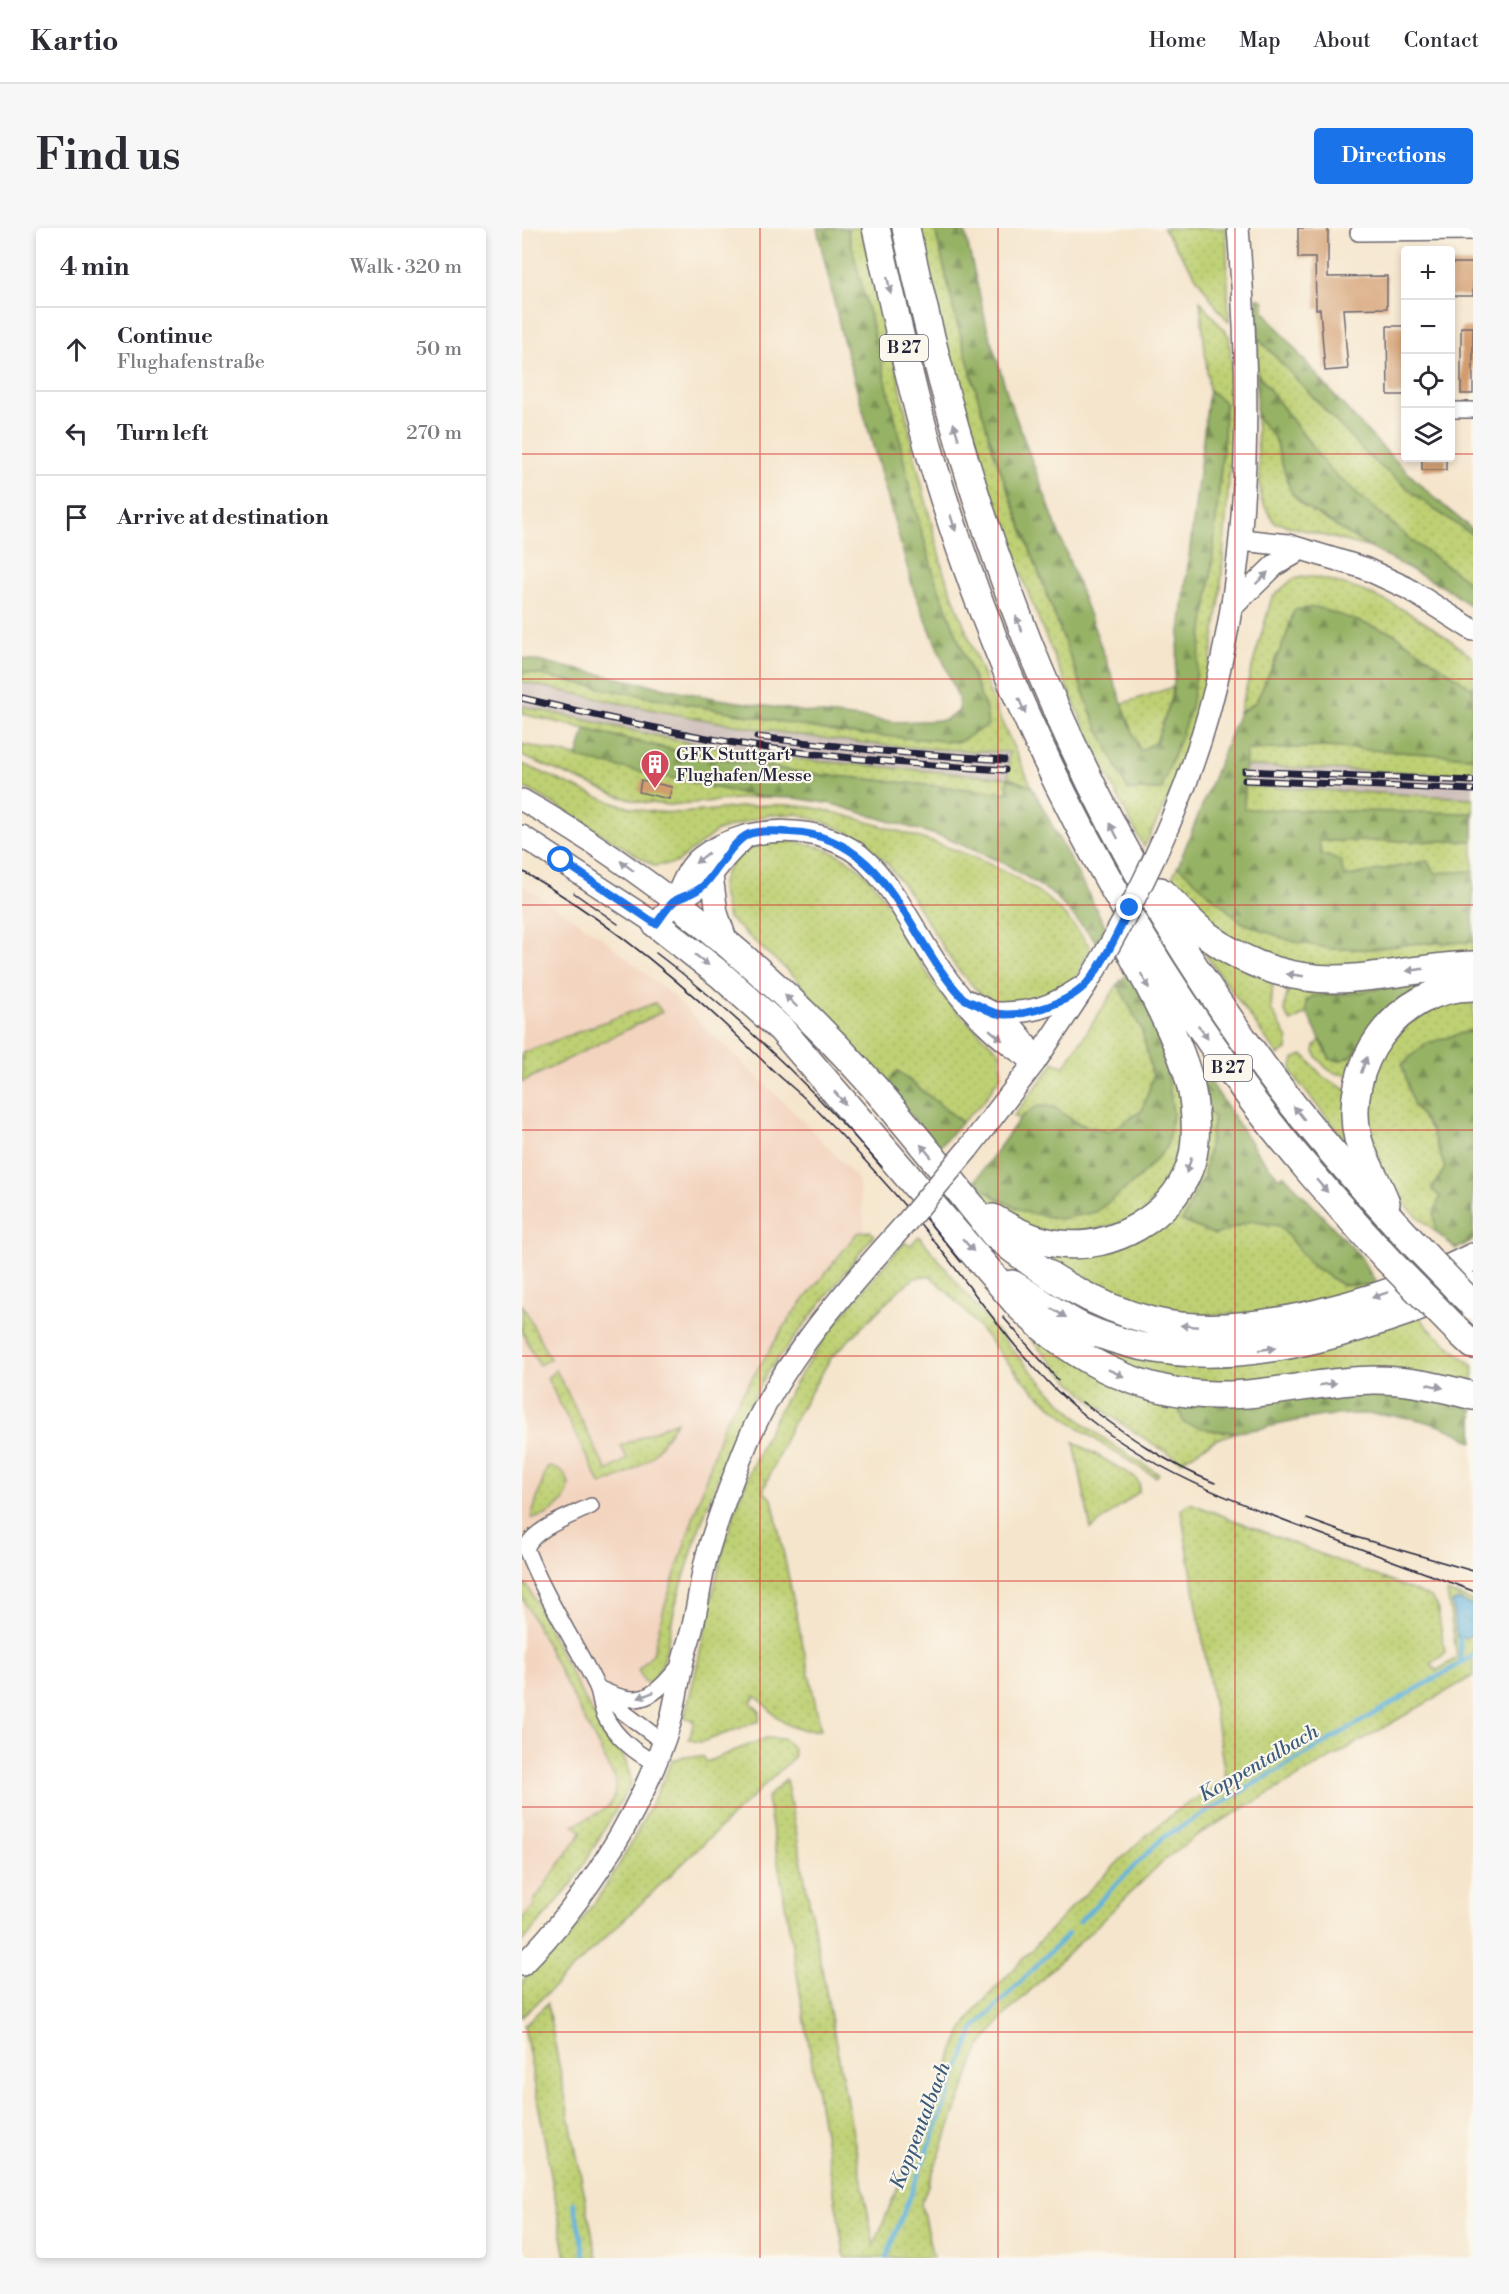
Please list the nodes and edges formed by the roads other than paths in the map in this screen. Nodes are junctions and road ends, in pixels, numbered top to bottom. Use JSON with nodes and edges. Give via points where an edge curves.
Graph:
{"nodes":[{"id":1,"x":876,"y":228,"type":"edge"},
{"id":2,"x":906,"y":228,"type":"edge"},
{"id":3,"x":1473,"y":232,"type":"edge"},
{"id":4,"x":1358,"y":233,"type":"dead end"},
{"id":5,"x":1239,"y":238,"type":"edge"},
{"id":6,"x":1455,"y":410,"type":"edge"},
{"id":7,"x":1473,"y":410,"type":"edge"},
{"id":8,"x":1241,"y":540,"type":"junction"},
{"id":9,"x":1304,"y":554,"type":"junction"},
{"id":10,"x":1233,"y":606,"type":"junction"},
{"id":11,"x":1473,"y":630,"type":"edge"},
{"id":12,"x":522,"y":800,"type":"edge"},
{"id":13,"x":748,"y":835,"type":"junction"},
{"id":14,"x":522,"y":836,"type":"edge"},
{"id":15,"x":1095,"y":857,"type":"junction"},
{"id":16,"x":1134,"y":869,"type":"junction"},
{"id":17,"x":712,"y":876,"type":"junction"},
{"id":18,"x":674,"y":901,"type":"junction"},
{"id":19,"x":656,"y":924,"type":"junction"},
{"id":20,"x":727,"y":942,"type":"junction"},
{"id":21,"x":1473,"y":965,"type":"edge"},
{"id":22,"x":1086,"y":985,"type":"junction"},
{"id":23,"x":1473,"y":987,"type":"edge"},
{"id":24,"x":964,"y":999,"type":"junction"},
{"id":25,"x":995,"y":1013,"type":"junction"},
{"id":26,"x":1035,"y":1062,"type":"junction"},
{"id":27,"x":964,"y":1196,"type":"junction"},
{"id":28,"x":1392,"y":1221,"type":"junction"},
{"id":29,"x":1473,"y":1257,"type":"edge"},
{"id":30,"x":991,"y":1272,"type":"junction"},
{"id":31,"x":1473,"y":1286,"type":"edge"},
{"id":32,"x":1473,"y":1305,"type":"edge"},
{"id":33,"x":1465,"y":1337,"type":"edge"},
{"id":34,"x":1473,"y":1396,"type":"edge"},
{"id":35,"x":591,"y":1506,"type":"dead end"},
{"id":36,"x":683,"y":1661,"type":"junction"},
{"id":37,"x":598,"y":1688,"type":"junction"},
{"id":38,"x":663,"y":1742,"type":"junction"},
{"id":39,"x":654,"y":1762,"type":"junction"},
{"id":40,"x":522,"y":1965,"type":"edge"}],
"edges":[{"from":1,"to":15,"type":"highway","number":"B 27","one_way":true,"via":[[934,468],[974,585],[1028,721]]},
{"from":16,"to":2,"type":"highway","number":"B 27","one_way":true,"via":[[1065,732],[999,568],[949,408]]},
{"from":3,"to":4,"type":"street"},
{"from":5,"to":8,"type":"main road","via":[[1245,395]]},
{"from":6,"to":7,"type":"street"},
{"from":8,"to":9,"type":"main road","via":[[1288,544]]},
{"from":8,"to":10,"type":"main road"},
{"from":10,"to":9,"type":"main road","one_way":true,"via":[[1275,565]]},
{"from":9,"to":11,"type":"main road","via":[[1385,577]]},
{"from":10,"to":22,"type":"main road","bridge":true,"via":[[1215,694],[1190,772],[1142,885]]},
{"from":18,"to":12,"type":"main road","one_way":true,"via":[[610,854]]},
{"from":13,"to":17,"type":"main road"},
{"from":13,"to":18,"type":"main road","one_way":true,"via":[[701,857],[687,871]]},
{"from":13,"to":24,"type":"main road","via":[[805,832],[843,846],[865,860],[888,886],[935,962]]},
{"from":14,"to":19,"type":"main road"},
{"from":15,"to":27,"type":"highway","one_way":true,"via":[[1108,911],[1187,1070],[1196,1128],[1189,1170],[1171,1198],[1148,1220],[1106,1241],[1062,1245],[1044,1241],[1016,1232]]},
{"from":15,"to":33,"type":"highway","number":"B 27","one_way":true,"bridge":true,"via":[[1149,952],[1239,1083],[1299,1160]]},
{"from":21,"to":16,"type":"highway","one_way":true,"via":[[1353,979],[1281,973],[1247,961],[1209,937]]},
{"from":28,"to":16,"type":"highway","number":"B 27","one_way":true,"via":[[1267,1073],[1203,981]]},
{"from":17,"to":18,"type":"main road"},
{"from":17,"to":20,"type":"main road","via":[[717,913]]},
{"from":18,"to":19,"type":"main road"},
{"from":18,"to":20,"type":"highway"},
{"from":19,"to":30,"type":"highway","one_way":true,"via":[[780,1029]]},
{"from":27,"to":20,"type":"highway","one_way":true,"via":[[866,1078],[791,1000]]},
{"from":22,"to":25,"type":"main road","via":[[1044,1008]]},
{"from":22,"to":26,"type":"main road"},
{"from":28,"to":23,"type":"highway","one_way":true,"via":[[1359,1140],[1356,1096],[1363,1065],[1390,1023],[1407,1008],[1439,992]]},
{"from":24,"to":25,"type":"main road"},
{"from":24,"to":26,"type":"main road","one_way":true,"via":[[985,1025]]},
{"from":25,"to":26,"type":"main road","via":[[1017,1029]]},
{"from":26,"to":36,"type":"main road","bridge":true,"via":[[968,1149],[842,1294],[781,1377],[728,1490],[707,1556]]},
{"from":29,"to":27,"type":"highway","one_way":true,"via":[[1428,1278],[1285,1320],[1225,1327],[1166,1324],[1119,1311],[1065,1287],[994,1234]]},
{"from":28,"to":32,"type":"highway","number":"B 27","bridge":true},
{"from":30,"to":31,"type":"highway","one_way":true,"via":[[1082,1326],[1151,1348],[1184,1353],[1268,1349],[1329,1337]]},
{"from":30,"to":34,"type":"highway","one_way":true,"via":[[1019,1306],[1066,1348],[1118,1375],[1150,1386],[1217,1395],[1374,1380],[1423,1383]]},
{"from":35,"to":37,"type":"street","via":[[536,1535],[526,1550]]},
{"from":36,"to":37,"type":"street","one_way":true,"via":[[661,1689],[644,1698],[623,1698]]},
{"from":36,"to":38,"type":"main road"},
{"from":37,"to":38,"type":"street"},
{"from":37,"to":39,"type":"street","via":[[605,1716],[624,1741]]},
{"from":38,"to":39,"type":"main road"},
{"from":39,"to":40,"type":"main road","via":[[610,1851],[561,1921]]}]}
